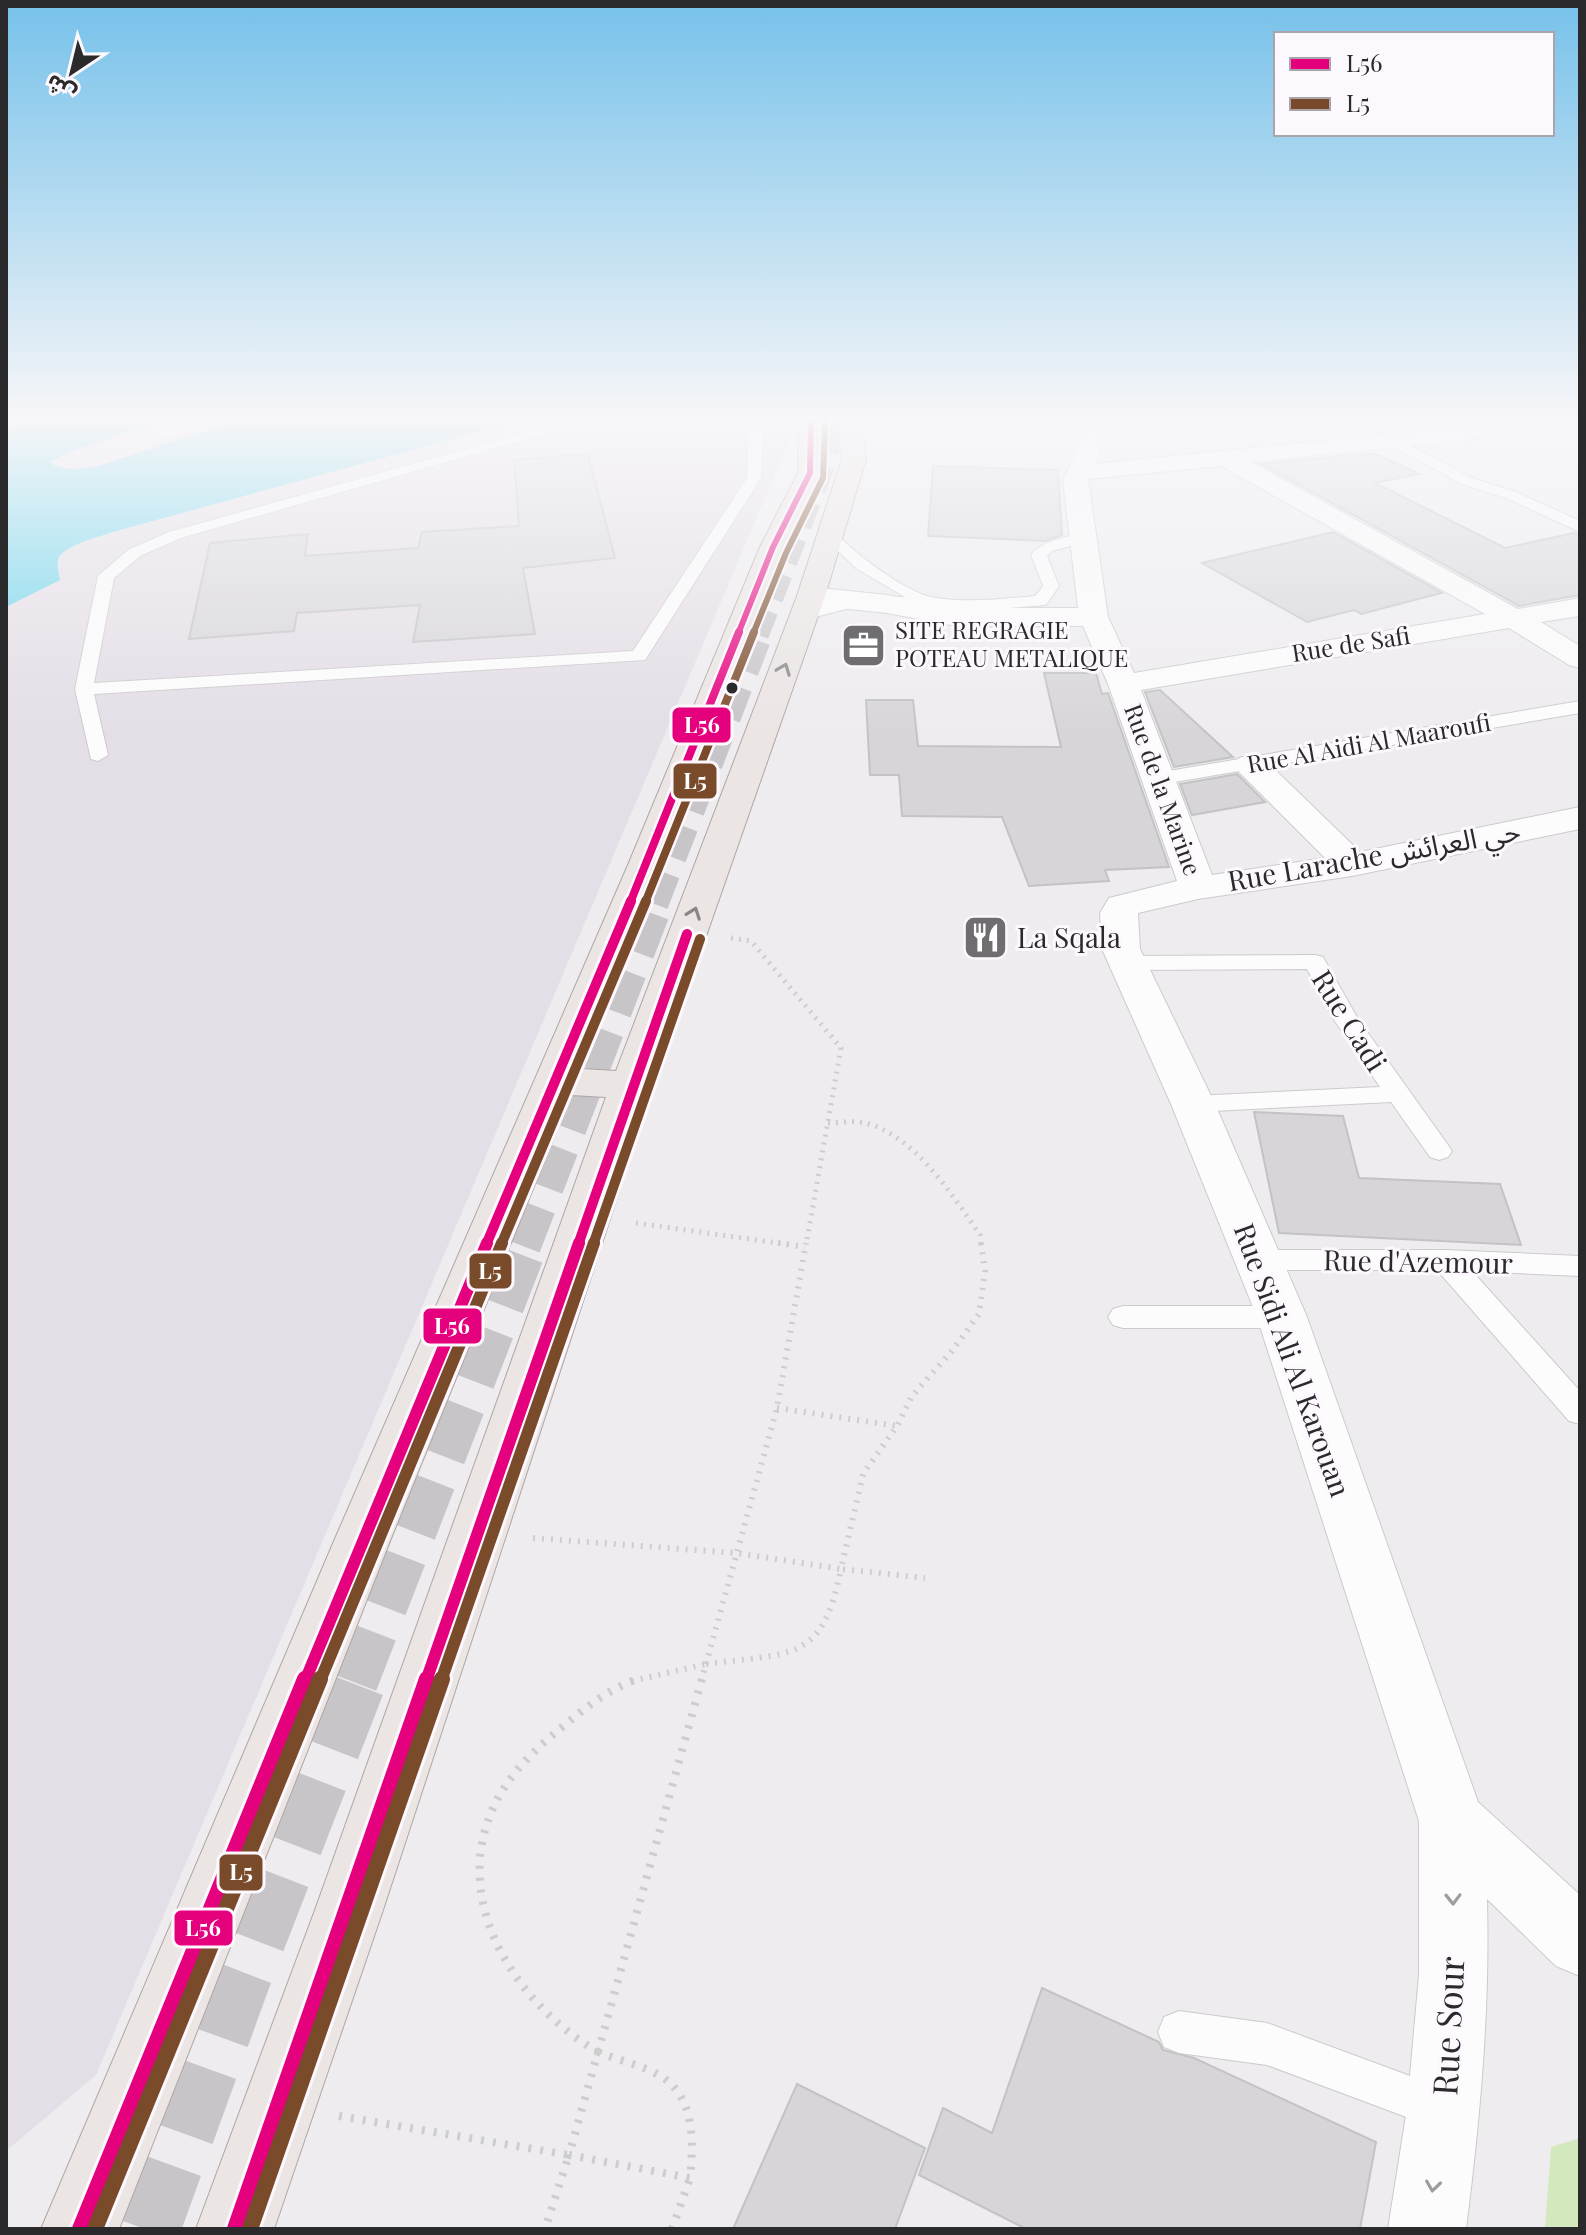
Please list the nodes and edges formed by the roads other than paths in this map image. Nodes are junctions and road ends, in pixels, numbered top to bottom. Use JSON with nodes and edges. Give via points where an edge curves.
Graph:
{"nodes":[{"id":1,"x":206,"y":526,"type":"edge"},
{"id":2,"x":723,"y":526,"type":"edge"},
{"id":3,"x":783,"y":526,"type":"edge"},
{"id":4,"x":832,"y":526,"type":"edge"},
{"id":5,"x":1082,"y":526,"type":"edge"},
{"id":6,"x":1348,"y":526,"type":"edge"},
{"id":7,"x":829,"y":535,"type":"junction"},
{"id":8,"x":1083,"y":538,"type":"junction"},
{"id":9,"x":929,"y":603,"type":"junction"},
{"id":10,"x":825,"y":604,"type":"junction"},
{"id":11,"x":1580,"y":607,"type":"edge"},
{"id":12,"x":1094,"y":617,"type":"junction"},
{"id":13,"x":1513,"y":618,"type":"junction"},
{"id":14,"x":1580,"y":659,"type":"edge"},
{"id":15,"x":1123,"y":684,"type":"junction"},
{"id":16,"x":84,"y":689,"type":"junction"},
{"id":17,"x":1580,"y":707,"type":"edge"},
{"id":18,"x":98,"y":755,"type":"dead end"},
{"id":19,"x":1251,"y":765,"type":"junction"},
{"id":20,"x":1157,"y":779,"type":"junction"},
{"id":21,"x":1580,"y":818,"type":"edge"},
{"id":22,"x":1352,"y":865,"type":"junction"},
{"id":23,"x":1198,"y":888,"type":"junction"},
{"id":24,"x":1122,"y":906,"type":"joint"},
{"id":25,"x":1127,"y":963,"type":"junction"},
{"id":26,"x":554,"y":1081,"type":"junction"},
{"id":27,"x":632,"y":1085,"type":"junction"},
{"id":28,"x":1396,"y":1094,"type":"junction"},
{"id":29,"x":1193,"y":1104,"type":"junction"},
{"id":30,"x":1439,"y":1151,"type":"dead end"},
{"id":31,"x":1256,"y":1260,"type":"junction"},
{"id":32,"x":1445,"y":1260,"type":"junction"},
{"id":33,"x":1580,"y":1266,"type":"edge"},
{"id":34,"x":1123,"y":1317,"type":"dead end"},
{"id":35,"x":1282,"y":1317,"type":"junction"},
{"id":36,"x":1580,"y":1412,"type":"edge"},
{"id":37,"x":1452,"y":1821,"type":"junction"},
{"id":38,"x":1580,"y":1942,"type":"edge"},
{"id":39,"x":1179,"y":2032,"type":"dead end"},
{"id":40,"x":1444,"y":2109,"type":"junction"},
{"id":41,"x":80,"y":2229,"type":"edge"},
{"id":42,"x":235,"y":2229,"type":"edge"},
{"id":43,"x":1427,"y":2229,"type":"edge"}],
"edges":[{"from":1,"to":16,"type":"lane","via":[[134,553],[106,576]]},
{"from":2,"to":16,"type":"lane","via":[[639,656]]},
{"from":3,"to":26,"type":"main road"},
{"from":4,"to":7,"type":"main road"},
{"from":5,"to":8,"type":"street","name":"Rue de la Marine"},
{"from":6,"to":13,"type":"street"},
{"from":7,"to":9,"type":"lane","via":[[844,555]]},
{"from":7,"to":10,"type":"main road"},
{"from":8,"to":9,"type":"lane","via":[[1046,548],[1039,555],[1051,586],[1040,601]]},
{"from":8,"to":12,"type":"street","name":"Rue de la Marine"},
{"from":9,"to":10,"type":"lane"},
{"from":10,"to":12,"type":"street","via":[[956,617]]},
{"from":27,"to":10,"type":"main road","one_way":true,"via":[[688,930]]},
{"from":11,"to":13,"type":"street","name":"Rue de Safi"},
{"from":12,"to":15,"type":"street","name":"Rue de la Marine"},
{"from":13,"to":14,"type":"street"},
{"from":13,"to":15,"type":"street","name":"Rue de Safi"},
{"from":15,"to":20,"type":"street","name":"Rue de la Marine"},
{"from":16,"to":18,"type":"lane"},
{"from":17,"to":19,"type":"lane","name":"Rue Al Aidi Al Maaroufi"},
{"from":19,"to":20,"type":"lane","name":"Rue Al Aidi Al Maaroufi"},
{"from":19,"to":22,"type":"street"},
{"from":20,"to":23,"type":"street","name":"Rue de la Marine"},
{"from":21,"to":22,"type":"street","name":"Rue Larache حي العرائش"},
{"from":22,"to":23,"type":"street","name":"Rue Larache حي العرائش"},
{"from":23,"to":24,"type":"street","name":"Rue Larache حي العرائش"},
{"from":24,"to":25,"type":"street","name":"Rue Sidi Ali Al Karouan","via":[[1121,949]]},
{"from":25,"to":28,"type":"lane","name":"Rue Cadi","via":[[1315,962]]},
{"from":25,"to":29,"type":"street","name":"Rue Sidi Ali Al Karouan"},
{"from":26,"to":27,"type":"main road"},
{"from":26,"to":41,"type":"main road"},
{"from":27,"to":42,"type":"main road"},
{"from":28,"to":29,"type":"lane"},
{"from":28,"to":30,"type":"lane","name":"Rue Cadi"},
{"from":29,"to":31,"type":"street","name":"Rue Sidi Ali Al Karouan"},
{"from":31,"to":32,"type":"lane","name":"Rue d'Azemour"},
{"from":31,"to":35,"type":"street","name":"Rue Sidi Ali Al Karouan"},
{"from":32,"to":33,"type":"lane","name":"Rue d'Azemour"},
{"from":32,"to":36,"type":"lane"},
{"from":34,"to":35,"type":"lane"},
{"from":35,"to":37,"type":"street","name":"Rue Sidi Ali Al Karouan"},
{"from":37,"to":38,"type":"street"},
{"from":37,"to":40,"type":"street","name":"Rue Sour","one_way":true,"via":[[1454,1975]]},
{"from":39,"to":40,"type":"lane","via":[[1267,2044]]},
{"from":40,"to":43,"type":"street","name":"Rue Sour","one_way":true}]}
